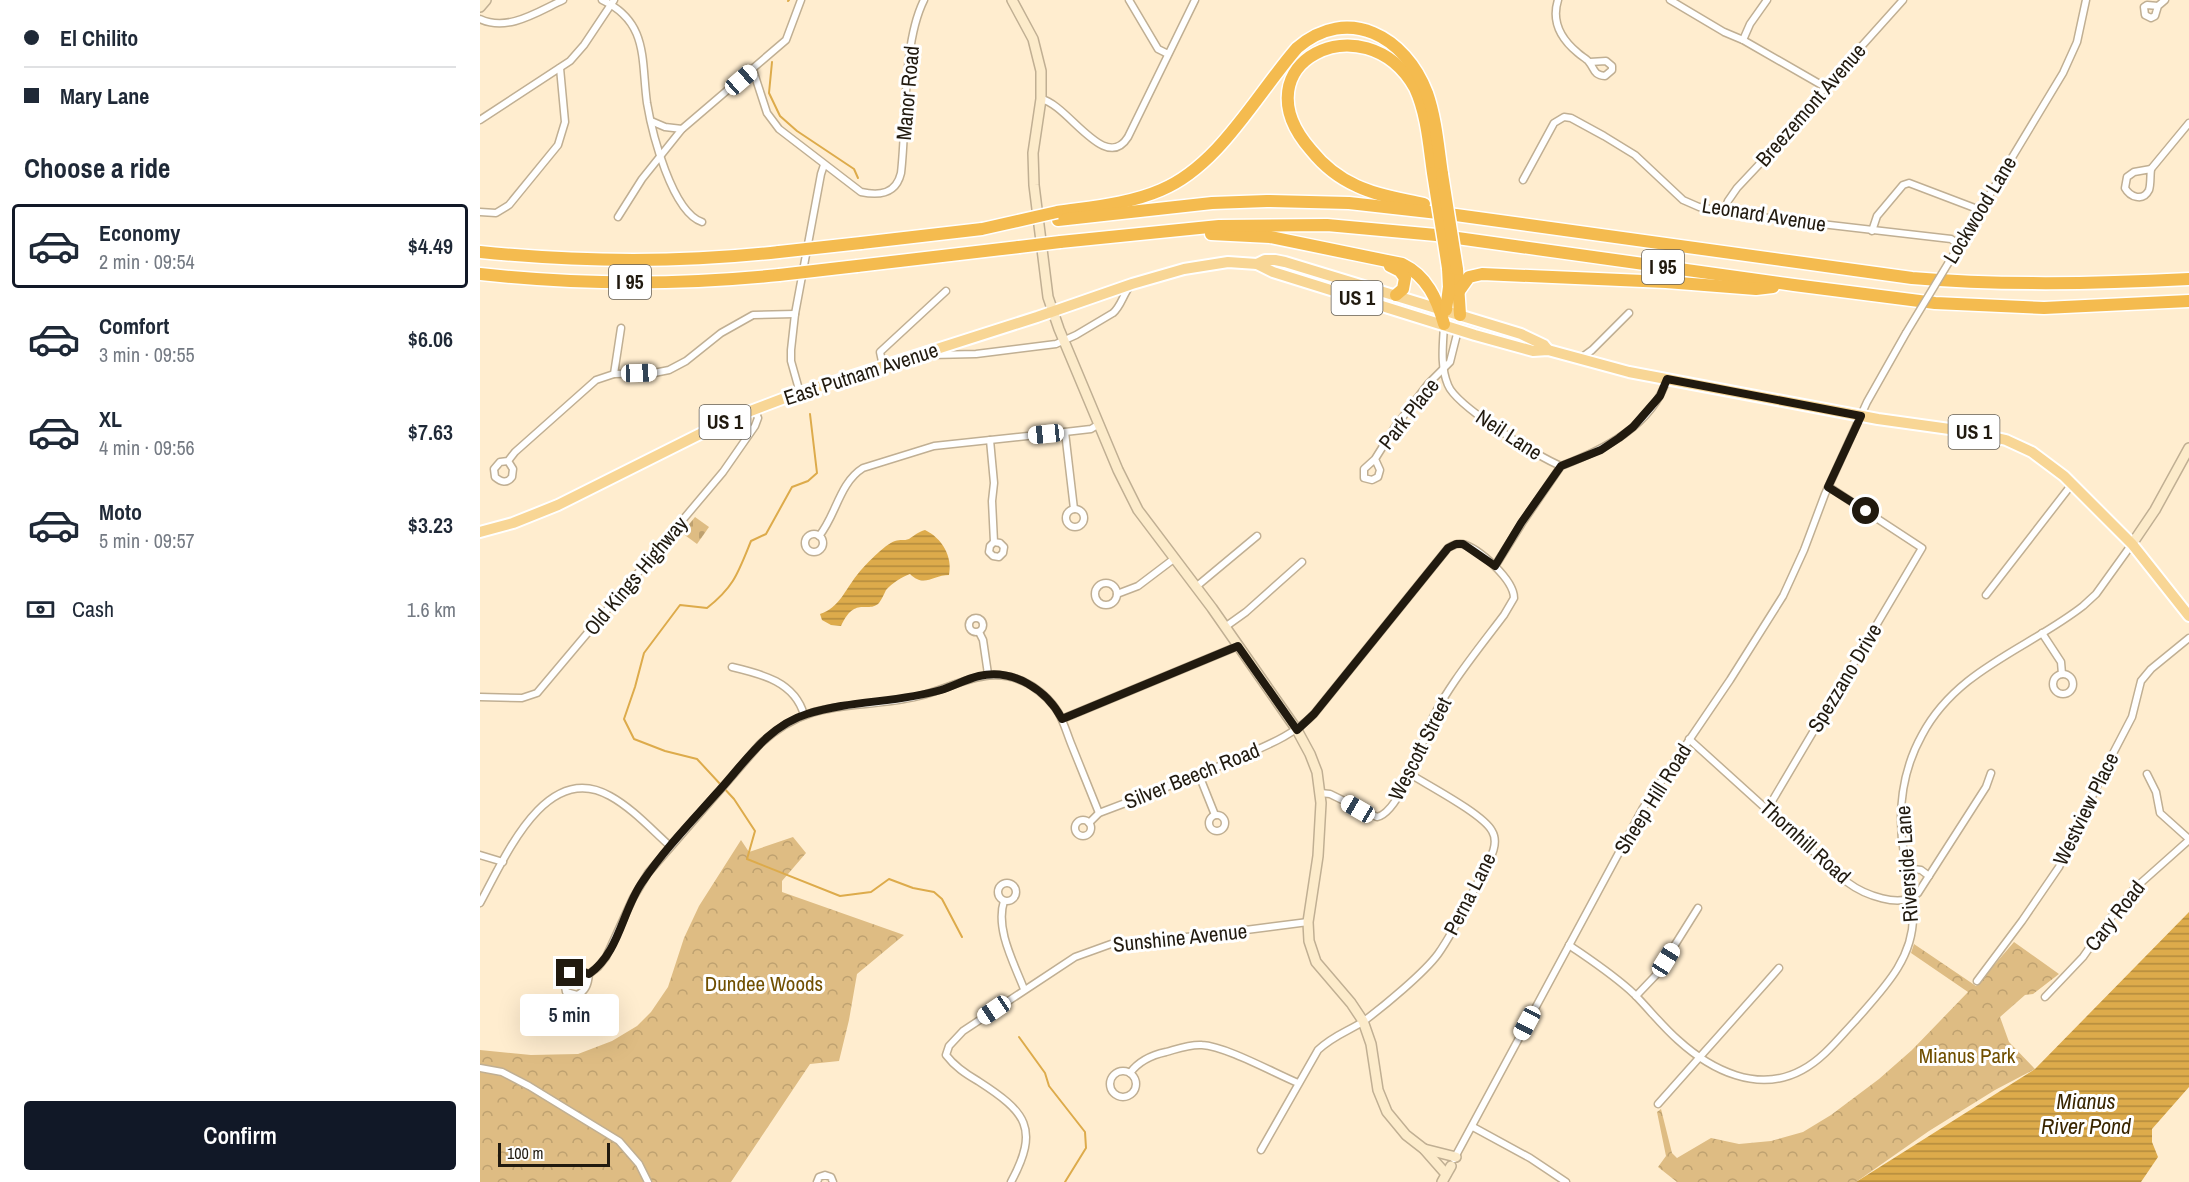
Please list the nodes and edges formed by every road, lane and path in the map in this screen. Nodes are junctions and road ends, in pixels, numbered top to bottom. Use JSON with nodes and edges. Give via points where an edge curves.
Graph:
{"nodes":[{"id":1,"x":486,"y":0,"type":"edge"},
{"id":2,"x":563,"y":0,"type":"edge"},
{"id":3,"x":602,"y":0,"type":"edge"},
{"id":4,"x":801,"y":0,"type":"edge"},
{"id":5,"x":924,"y":0,"type":"edge"},
{"id":6,"x":1012,"y":0,"type":"edge"},
{"id":7,"x":1128,"y":0,"type":"edge"},
{"id":8,"x":1195,"y":0,"type":"edge"},
{"id":9,"x":1558,"y":0,"type":"edge"},
{"id":10,"x":1670,"y":0,"type":"edge"},
{"id":11,"x":1767,"y":0,"type":"edge"},
{"id":12,"x":1903,"y":0,"type":"edge"},
{"id":13,"x":2086,"y":0,"type":"edge"},
{"id":14,"x":2165,"y":0,"type":"edge"},
{"id":15,"x":612,"y":2,"type":"edge"},
{"id":16,"x":2158,"y":6,"type":"dead end"},
{"id":17,"x":480,"y":7,"type":"edge"},
{"id":18,"x":480,"y":19,"type":"edge"},
{"id":19,"x":1743,"y":40,"type":"junction"},
{"id":20,"x":1168,"y":54,"type":"junction"},
{"id":21,"x":1590,"y":62,"type":"dead end"},
{"id":22,"x":560,"y":68,"type":"junction"},
{"id":23,"x":753,"y":70,"type":"junction"},
{"id":24,"x":1825,"y":87,"type":"junction"},
{"id":25,"x":1041,"y":99,"type":"junction"},
{"id":26,"x":480,"y":120,"type":"edge"},
{"id":27,"x":651,"y":121,"type":"junction"},
{"id":28,"x":2189,"y":123,"type":"edge"},
{"id":29,"x":682,"y":129,"type":"junction"},
{"id":30,"x":660,"y":155,"type":"junction"},
{"id":31,"x":824,"y":165,"type":"junction"},
{"id":32,"x":2151,"y":169,"type":"junction"},
{"id":33,"x":1438,"y":174,"type":"junction"},
{"id":34,"x":1523,"y":180,"type":"dead end"},
{"id":35,"x":1980,"y":210,"type":"junction"},
{"id":36,"x":480,"y":212,"type":"edge"},
{"id":37,"x":1725,"y":212,"type":"junction"},
{"id":38,"x":1057,"y":216,"type":"junction"},
{"id":39,"x":618,"y":217,"type":"dead end"},
{"id":40,"x":702,"y":222,"type":"dead end"},
{"id":41,"x":1510,"y":223,"type":"junction"},
{"id":42,"x":1872,"y":231,"type":"junction"},
{"id":43,"x":1138,"y":234,"type":"junction"},
{"id":44,"x":1959,"y":245,"type":"junction"},
{"id":45,"x":480,"y":252,"type":"edge"},
{"id":46,"x":1348,"y":252,"type":"junction"},
{"id":47,"x":1257,"y":264,"type":"junction"},
{"id":48,"x":1452,"y":268,"type":"junction"},
{"id":49,"x":480,"y":274,"type":"edge"},
{"id":50,"x":2189,"y":279,"type":"edge"},
{"id":51,"x":1132,"y":284,"type":"junction"},
{"id":52,"x":1794,"y":285,"type":"junction"},
{"id":53,"x":945,"y":291,"type":"dead end"},
{"id":54,"x":1459,"y":291,"type":"junction"},
{"id":55,"x":1396,"y":295,"type":"junction"},
{"id":56,"x":2189,"y":301,"type":"edge"},
{"id":57,"x":1442,"y":309,"type":"junction"},
{"id":58,"x":1052,"y":312,"type":"junction"},
{"id":59,"x":1629,"y":313,"type":"dead end"},
{"id":60,"x":795,"y":314,"type":"junction"},
{"id":61,"x":1460,"y":315,"type":"junction"},
{"id":62,"x":1444,"y":324,"type":"junction"},
{"id":63,"x":621,"y":328,"type":"dead end"},
{"id":64,"x":1458,"y":330,"type":"junction"},
{"id":65,"x":1064,"y":341,"type":"junction"},
{"id":66,"x":1548,"y":350,"type":"junction"},
{"id":67,"x":918,"y":355,"type":"junction"},
{"id":68,"x":1578,"y":359,"type":"junction"},
{"id":69,"x":883,"y":366,"type":"junction"},
{"id":70,"x":1444,"y":370,"type":"junction"},
{"id":71,"x":614,"y":374,"type":"junction"},
{"id":72,"x":1667,"y":379,"type":"junction"},
{"id":73,"x":800,"y":393,"type":"junction"},
{"id":74,"x":754,"y":408,"type":"junction"},
{"id":75,"x":1861,"y":416,"type":"junction"},
{"id":76,"x":1099,"y":424,"type":"junction"},
{"id":77,"x":1065,"y":432,"type":"junction"},
{"id":78,"x":990,"y":440,"type":"junction"},
{"id":79,"x":2189,"y":448,"type":"edge"},
{"id":80,"x":1376,"y":459,"type":"dead end"},
{"id":81,"x":508,"y":461,"type":"dead end"},
{"id":82,"x":1561,"y":466,"type":"junction"},
{"id":83,"x":2072,"y":484,"type":"junction"},
{"id":84,"x":1828,"y":487,"type":"junction"},
{"id":85,"x":1074,"y":509,"type":"dead end"},
{"id":86,"x":480,"y":532,"type":"edge"},
{"id":87,"x":819,"y":536,"type":"dead end"},
{"id":88,"x":1257,"y":536,"type":"dead end"},
{"id":89,"x":994,"y":542,"type":"dead end"},
{"id":90,"x":2132,"y":544,"type":"junction"},
{"id":91,"x":1175,"y":558,"type":"junction"},
{"id":92,"x":1302,"y":562,"type":"dead end"},
{"id":93,"x":1495,"y":566,"type":"junction"},
{"id":94,"x":1197,"y":586,"type":"junction"},
{"id":95,"x":1117,"y":594,"type":"dead end"},
{"id":96,"x":1986,"y":595,"type":"dead end"},
{"id":97,"x":2189,"y":616,"type":"edge"},
{"id":98,"x":1225,"y":627,"type":"junction"},
{"id":99,"x":979,"y":632,"type":"dead end"},
{"id":100,"x":2042,"y":633,"type":"junction"},
{"id":101,"x":2189,"y":638,"type":"edge"},
{"id":102,"x":1238,"y":646,"type":"junction"},
{"id":103,"x":732,"y":668,"type":"dead end"},
{"id":104,"x":988,"y":674,"type":"junction"},
{"id":105,"x":2062,"y":675,"type":"dead end"},
{"id":106,"x":480,"y":697,"type":"edge"},
{"id":107,"x":804,"y":715,"type":"junction"},
{"id":108,"x":1062,"y":719,"type":"junction"},
{"id":109,"x":1297,"y":730,"type":"junction"},
{"id":110,"x":1689,"y":739,"type":"junction"},
{"id":111,"x":1991,"y":773,"type":"dead end"},
{"id":112,"x":1410,"y":774,"type":"junction"},
{"id":113,"x":2147,"y":774,"type":"dead end"},
{"id":114,"x":1199,"y":775,"type":"junction"},
{"id":115,"x":1320,"y":793,"type":"junction"},
{"id":116,"x":1768,"y":808,"type":"junction"},
{"id":117,"x":1099,"y":813,"type":"junction"},
{"id":118,"x":1215,"y":815,"type":"dead end"},
{"id":119,"x":1089,"y":823,"type":"dead end"},
{"id":120,"x":2189,"y":839,"type":"edge"},
{"id":121,"x":670,"y":846,"type":"junction"},
{"id":122,"x":480,"y":855,"type":"edge"},
{"id":123,"x":503,"y":862,"type":"junction"},
{"id":124,"x":1906,"y":868,"type":"junction"},
{"id":125,"x":1929,"y":876,"type":"junction"},
{"id":126,"x":1911,"y":899,"type":"junction"},
{"id":127,"x":1004,"y":901,"type":"dead end"},
{"id":128,"x":480,"y":903,"type":"edge"},
{"id":129,"x":1698,"y":908,"type":"dead end"},
{"id":130,"x":1308,"y":922,"type":"junction"},
{"id":131,"x":1569,"y":945,"type":"junction"},
{"id":132,"x":1779,"y":968,"type":"dead end"},
{"id":133,"x":589,"y":974,"type":"junction"},
{"id":134,"x":1977,"y":981,"type":"dead end"},
{"id":135,"x":1024,"y":989,"type":"junction"},
{"id":136,"x":1636,"y":996,"type":"junction"},
{"id":137,"x":2046,"y":998,"type":"dead end"},
{"id":138,"x":1363,"y":1021,"type":"junction"},
{"id":139,"x":1700,"y":1057,"type":"junction"},
{"id":140,"x":480,"y":1068,"type":"edge"},
{"id":141,"x":1130,"y":1073,"type":"junction"},
{"id":142,"x":1298,"y":1083,"type":"junction"},
{"id":143,"x":1658,"y":1104,"type":"dead end"},
{"id":144,"x":1473,"y":1126,"type":"junction"},
{"id":145,"x":1424,"y":1149,"type":"junction"},
{"id":146,"x":1261,"y":1150,"type":"dead end"},
{"id":147,"x":1449,"y":1170,"type":"edge"},
{"id":148,"x":648,"y":1182,"type":"edge"},
{"id":149,"x":817,"y":1182,"type":"edge"},
{"id":150,"x":833,"y":1182,"type":"edge"},
{"id":151,"x":1011,"y":1182,"type":"edge"},
{"id":152,"x":1566,"y":1182,"type":"edge"}],
"edges":[{"from":1,"to":17,"type":"street"},
{"from":2,"to":18,"type":"street","via":[[509,23]]},
{"from":3,"to":15,"type":"street"},
{"from":4,"to":23,"type":"street","via":[[786,40]]},
{"from":5,"to":31,"type":"street","name":"Manor Road","via":[[911,45],[903,155],[896,186],[877,194],[861,192]]},
{"from":6,"to":25,"type":"street","via":[[1037,48]]},
{"from":7,"to":20,"type":"street","via":[[1158,49]]},
{"from":8,"to":20,"type":"street"},
{"from":9,"to":21,"type":"street","via":[[1558,30]]},
{"from":10,"to":19,"type":"street"},
{"from":11,"to":19,"type":"street"},
{"from":12,"to":24,"type":"street","name":"Breezemont Avenue"},
{"from":13,"to":35,"type":"street","name":"Lockwood Lane","via":[[2070,59]]},
{"from":14,"to":16,"type":"street"},
{"from":15,"to":22,"type":"street","via":[[578,53]]},
{"from":15,"to":27,"type":"street","via":[[640,40]]},
{"from":19,"to":24,"type":"street"},
{"from":20,"to":25,"type":"street","via":[[1119,147],[1112,149],[1100,144],[1055,104]]},
{"from":22,"to":26,"type":"street"},
{"from":22,"to":36,"type":"street","via":[[566,116],[558,145],[502,210]]},
{"from":23,"to":29,"type":"street"},
{"from":23,"to":31,"type":"street","via":[[771,120]]},
{"from":24,"to":37,"type":"street","name":"Breezemont Avenue","via":[[1737,188]]},
{"from":25,"to":58,"type":"street","via":[[1033,176]]},
{"from":27,"to":29,"type":"street"},
{"from":27,"to":30,"type":"street"},
{"from":28,"to":32,"type":"street"},
{"from":29,"to":30,"type":"street"},
{"from":30,"to":39,"type":"street"},
{"from":30,"to":40,"type":"street","via":[[678,198]]},
{"from":31,"to":60,"type":"street"},
{"from":32,"to":32,"type":"street","via":[[2127,177],[2125,188],[2130,195],[2138,197],[2148,191]]},
{"from":33,"to":38,"type":"highway","via":[[1430,102],[1409,60],[1374,33],[1337,28],[1312,37],[1297,48],[1212,155],[1189,175],[1142,197]]},
{"from":33,"to":41,"type":"highway","via":[[1419,97],[1407,73],[1391,55],[1370,42],[1346,37],[1324,41],[1304,55],[1290,78],[1289,109],[1303,141],[1327,167],[1373,192]]},
{"from":33,"to":48,"type":"highway","bridge":true},
{"from":34,"to":37,"type":"street","name":"Leonard Avenue","via":[[1554,123],[1571,118],[1635,155],[1683,200]]},
{"from":35,"to":42,"type":"street","via":[[1909,183],[1898,190],[1877,216]]},
{"from":35,"to":44,"type":"street","name":"Lockwood Lane"},
{"from":37,"to":42,"type":"street","name":"Leonard Avenue"},
{"from":38,"to":41,"type":"highway","number":"I 95","via":[[1212,203],[1294,201],[1385,206]]},
{"from":38,"to":45,"type":"highway","number":"I 95","bridge":true,"via":[[861,243],[685,259],[622,260]]},
{"from":41,"to":50,"type":"highway","number":"I 95","via":[[1931,280],[2047,285]]},
{"from":42,"to":44,"type":"street","name":"Leonard Avenue","via":[[1951,239]]},
{"from":43,"to":46,"type":"highway","via":[[1255,235]]},
{"from":43,"to":49,"type":"highway","number":"I 95","bridge":true,"via":[[697,281],[560,280]]},
{"from":43,"to":52,"type":"highway","number":"I 95","via":[[1246,224],[1354,226]]},
{"from":44,"to":75,"type":"street","name":"Lockwood Lane","bridge":true},
{"from":46,"to":55,"type":"highway","via":[[1402,273],[1404,286]]},
{"from":46,"to":57,"type":"highway","via":[[1413,271],[1426,283]]},
{"from":47,"to":51,"type":"main road","name":"East Putnam Avenue","number":"US 1","via":[[1201,265]]},
{"from":47,"to":55,"type":"main road","name":"East Putnam Avenue","number":"US 1","via":[[1265,260],[1285,262]]},
{"from":47,"to":62,"type":"main road","name":"East Putnam Avenue","number":"US 1"},
{"from":48,"to":54,"type":"highway"},
{"from":48,"to":57,"type":"highway"},
{"from":51,"to":58,"type":"main road","name":"East Putnam Avenue","number":"US 1"},
{"from":51,"to":65,"type":"street","via":[[1118,309]]},
{"from":52,"to":54,"type":"highway","via":[[1756,289],[1482,274],[1469,277]]},
{"from":52,"to":56,"type":"highway","number":"I 95","via":[[1990,306],[2072,307]]},
{"from":53,"to":69,"type":"street","via":[[880,352]]},
{"from":54,"to":61,"type":"highway"},
{"from":55,"to":57,"type":"main road","name":"East Putnam Avenue","number":"US 1"},
{"from":57,"to":61,"type":"main road","name":"East Putnam Avenue","number":"US 1"},
{"from":57,"to":62,"type":"highway"},
{"from":58,"to":65,"type":"street"},
{"from":58,"to":67,"type":"main road","name":"East Putnam Avenue","number":"US 1"},
{"from":59,"to":68,"type":"street"},
{"from":60,"to":71,"type":"street","via":[[753,315],[669,370]]},
{"from":60,"to":73,"type":"street","via":[[791,361]]},
{"from":61,"to":64,"type":"main road","name":"Park Place"},
{"from":61,"to":66,"type":"main road","name":"East Putnam Avenue","number":"US 1","via":[[1521,334]]},
{"from":62,"to":64,"type":"main road","name":"East Putnam Avenue","number":"US 1"},
{"from":62,"to":70,"type":"street","name":"Park Place"},
{"from":63,"to":71,"type":"street"},
{"from":64,"to":66,"type":"main road","name":"East Putnam Avenue","number":"US 1","via":[[1533,351]]},
{"from":64,"to":70,"type":"street","name":"Park Place","via":[[1450,362]]},
{"from":65,"to":67,"type":"street","via":[[976,354]]},
{"from":65,"to":76,"type":"street"},
{"from":66,"to":68,"type":"main road","name":"East Putnam Avenue","number":"US 1"},
{"from":67,"to":69,"type":"main road","name":"East Putnam Avenue","number":"US 1"},
{"from":68,"to":72,"type":"main road","name":"East Putnam Avenue","number":"US 1"},
{"from":69,"to":73,"type":"main road","name":"East Putnam Avenue","number":"US 1"},
{"from":70,"to":80,"type":"street","name":"Park Place","via":[[1428,384],[1384,442]]},
{"from":70,"to":82,"type":"street","name":"Neil Lane","via":[[1451,392],[1463,404]]},
{"from":71,"to":81,"type":"street","via":[[590,384]]},
{"from":72,"to":75,"type":"main road","name":"East Putnam Avenue","number":"US 1"},
{"from":72,"to":82,"type":"street","name":"Neil Lane","via":[[1660,396],[1633,427],[1601,450]]},
{"from":73,"to":74,"type":"main road","name":"East Putnam Avenue","number":"US 1"},
{"from":74,"to":86,"type":"main road","name":"East Putnam Avenue","number":"US 1","via":[[558,506]]},
{"from":74,"to":106,"type":"street","name":"Old Kings Highway","via":[[758,418],[755,426],[727,467],[537,693],[522,698]]},
{"from":75,"to":83,"type":"main road","name":"East Putnam Avenue","number":"US 1","via":[[2006,440],[2046,460]]},
{"from":75,"to":84,"type":"street","name":"Sheep Hill Road"},
{"from":76,"to":77,"type":"street","via":[[1091,429]]},
{"from":76,"to":91,"type":"street","via":[[1135,504]]},
{"from":77,"to":78,"type":"street"},
{"from":77,"to":85,"type":"street"},
{"from":78,"to":87,"type":"street","via":[[934,446],[863,468],[849,482]]},
{"from":78,"to":89,"type":"street"},
{"from":79,"to":90,"type":"street","via":[[2156,510]]},
{"from":82,"to":93,"type":"street"},
{"from":83,"to":90,"type":"main road","name":"East Putnam Avenue","number":"US 1"},
{"from":83,"to":96,"type":"street"},
{"from":84,"to":110,"type":"street","name":"Sheep Hill Road","via":[[1784,596]]},
{"from":84,"to":116,"type":"street","name":"Spezzano Drive","via":[[1922,548]]},
{"from":88,"to":94,"type":"street"},
{"from":90,"to":97,"type":"main road","name":"East Putnam Avenue","number":"US 1"},
{"from":90,"to":100,"type":"street","name":"Riverside Lane","via":[[2090,600]]},
{"from":91,"to":94,"type":"street"},
{"from":91,"to":95,"type":"street","via":[[1138,586]]},
{"from":92,"to":98,"type":"street"},
{"from":93,"to":109,"type":"street","name":"Wescott Street","via":[[1463,544],[1448,548]]},
{"from":93,"to":112,"type":"street","name":"Wescott Street","via":[[1512,585],[1514,598],[1433,715]]},
{"from":94,"to":98,"type":"street"},
{"from":98,"to":102,"type":"street"},
{"from":99,"to":104,"type":"street"},
{"from":100,"to":105,"type":"street","via":[[2061,662]]},
{"from":100,"to":124,"type":"street","name":"Riverside Lane","via":[[1967,680],[1928,723],[1911,758],[1902,794]]},
{"from":101,"to":134,"type":"street","name":"Westview Place","via":[[2141,681],[2132,717],[2059,867]]},
{"from":102,"to":108,"type":"street"},
{"from":102,"to":109,"type":"street"},
{"from":103,"to":107,"type":"street","via":[[779,682],[801,704]]},
{"from":104,"to":107,"type":"street","via":[[918,696]]},
{"from":104,"to":108,"type":"street","via":[[1012,677],[1031,686]]},
{"from":107,"to":121,"type":"street","via":[[770,735]]},
{"from":108,"to":117,"type":"street"},
{"from":109,"to":114,"type":"street","name":"Silver Beech Road"},
{"from":109,"to":115,"type":"street","via":[[1314,764]]},
{"from":110,"to":116,"type":"street","name":"Thornhill Road"},
{"from":110,"to":131,"type":"street","name":"Sheep Hill Road","via":[[1643,808]]},
{"from":111,"to":125,"type":"street","via":[[1986,788]]},
{"from":112,"to":115,"type":"street","name":"Wescott Street","via":[[1382,816]]},
{"from":112,"to":138,"type":"street","name":"Perna Lane","via":[[1485,824],[1494,833],[1494,848],[1437,955]]},
{"from":113,"to":120,"type":"street","via":[[2160,813]]},
{"from":114,"to":117,"type":"street","name":"Silver Beech Road"},
{"from":114,"to":118,"type":"street"},
{"from":115,"to":130,"type":"street","via":[[1318,856]]},
{"from":116,"to":126,"type":"street","name":"Thornhill Road","via":[[1854,887],[1880,898]]},
{"from":117,"to":119,"type":"street","name":"Silver Beech Road"},
{"from":120,"to":137,"type":"street","name":"Cary Road","via":[[2134,889],[2083,957]]},
{"from":121,"to":123,"type":"street","via":[[608,795],[587,788],[565,790],[532,815]]},
{"from":121,"to":133,"type":"street","via":[[639,885],[606,957]]},
{"from":122,"to":123,"type":"street"},
{"from":123,"to":128,"type":"street"},
{"from":124,"to":125,"type":"street","via":[[1921,870]]},
{"from":124,"to":126,"type":"street","name":"Riverside Lane"},
{"from":125,"to":126,"type":"street"},
{"from":126,"to":139,"type":"street","name":"Riverside Lane","via":[[1911,937],[1898,968],[1814,1062],[1787,1076],[1756,1080],[1721,1070]]},
{"from":127,"to":135,"type":"street","via":[[1003,931]]},
{"from":129,"to":136,"type":"street","via":[[1656,975]]},
{"from":130,"to":135,"type":"street","name":"Sunshine Avenue","via":[[1111,944],[1075,957]]},
{"from":130,"to":138,"type":"street","via":[[1316,962]]},
{"from":131,"to":136,"type":"street","name":"Riverside Lane"},
{"from":131,"to":144,"type":"street","name":"Sheep Hill Road"},
{"from":132,"to":139,"type":"street"},
{"from":133,"to":133,"type":"street","via":[[582,993],[577,996],[566,992],[564,981],[570,973]]},
{"from":135,"to":151,"type":"street","name":"Sunshine Avenue","via":[[963,1030],[946,1056],[954,1066],[1016,1108],[1024,1123],[1024,1155]]},
{"from":136,"to":139,"type":"street","name":"Riverside Lane","via":[[1676,1039]]},
{"from":138,"to":142,"type":"street","name":"Perna Lane","via":[[1331,1038],[1318,1050]]},
{"from":138,"to":145,"type":"street","via":[[1381,1099],[1391,1118]]},
{"from":139,"to":143,"type":"street"},
{"from":140,"to":148,"type":"street","via":[[502,1072],[529,1086],[619,1141],[639,1164]]},
{"from":141,"to":141,"type":"street","via":[[1120,1071],[1112,1077],[1110,1087],[1115,1095],[1127,1097],[1135,1091],[1136,1081]]},
{"from":141,"to":142,"type":"street","via":[[1161,1053],[1203,1045]]},
{"from":142,"to":146,"type":"street","name":"Perna Lane"},
{"from":144,"to":147,"type":"street","name":"Sheep Hill Road"},
{"from":144,"to":152,"type":"street"},
{"from":145,"to":147,"type":"street"},
{"from":145,"to":147,"type":"street"},
{"from":149,"to":150,"type":"street","via":[[825,1175]]}]}
